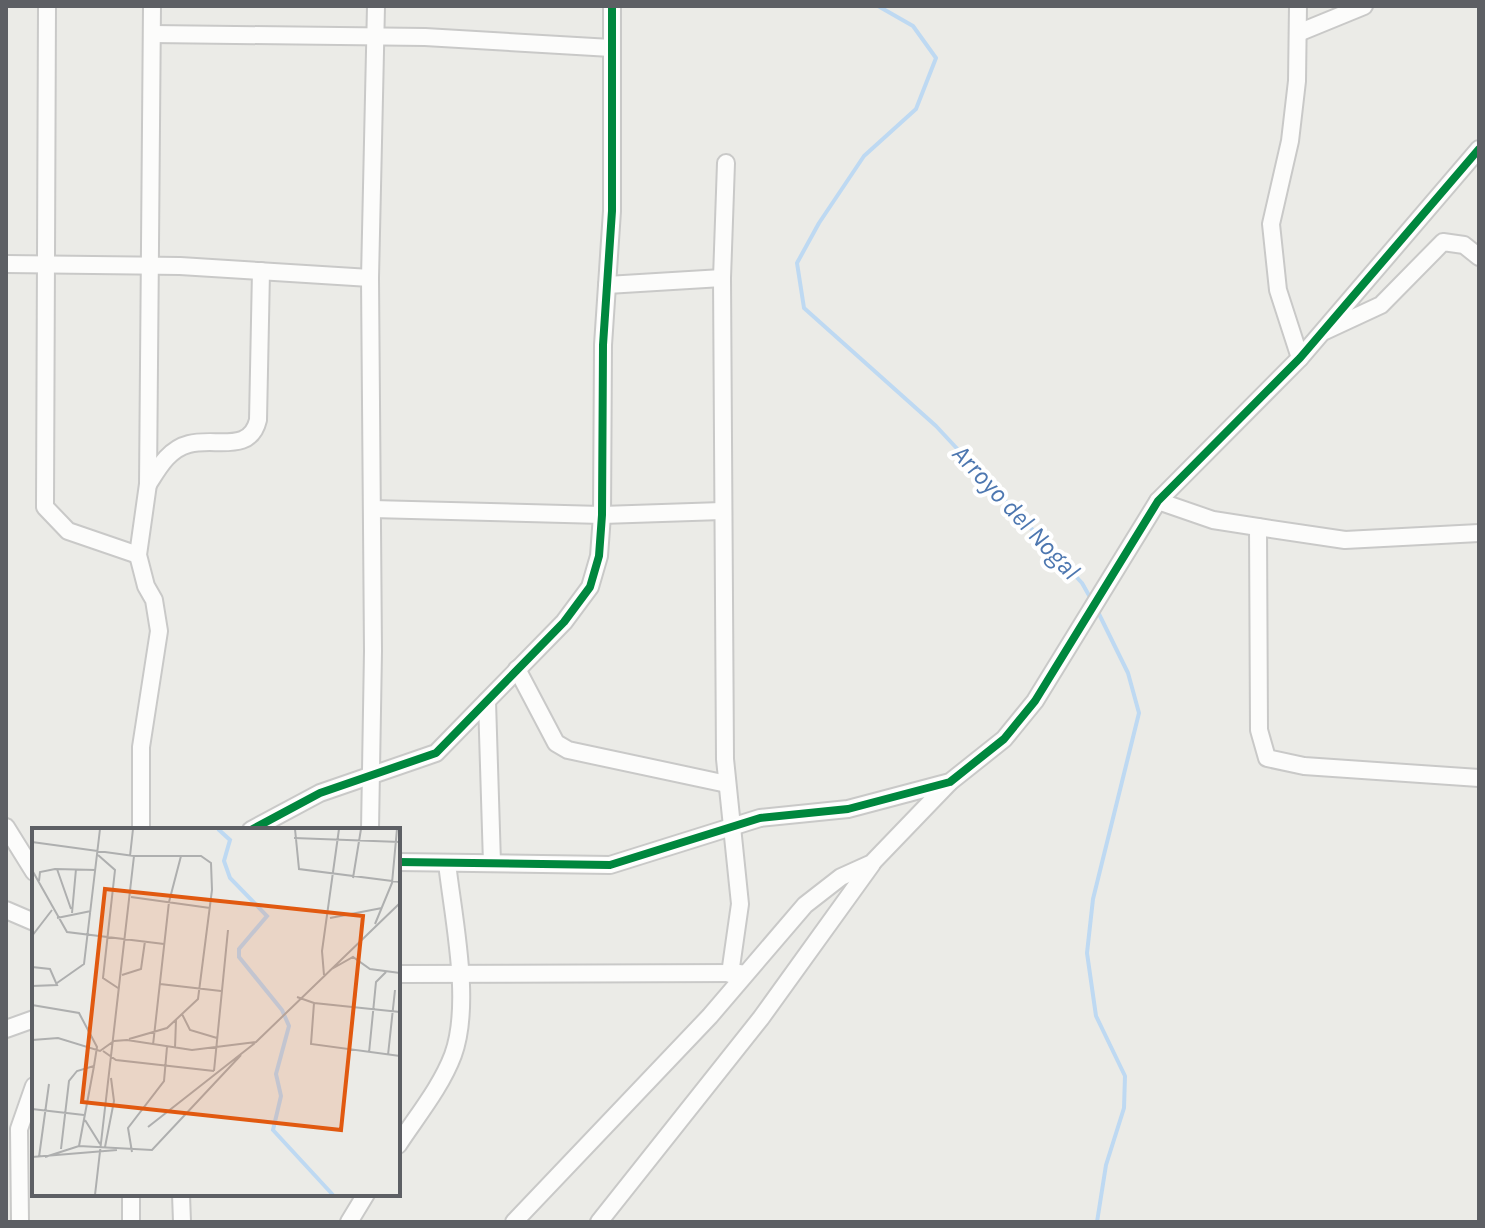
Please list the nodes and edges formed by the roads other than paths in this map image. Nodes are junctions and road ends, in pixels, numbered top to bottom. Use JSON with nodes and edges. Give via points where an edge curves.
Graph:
{"nodes":[{"id":1,"x":47,"y":6,"type":"edge"},
{"id":2,"x":152,"y":6,"type":"edge"},
{"id":3,"x":376,"y":6,"type":"edge"},
{"id":4,"x":612,"y":6,"type":"edge"},
{"id":5,"x":1298,"y":6,"type":"edge"},
{"id":6,"x":1364,"y":6,"type":"edge"},
{"id":7,"x":1298,"y":33,"type":"junction"},
{"id":8,"x":152,"y":34,"type":"junction"},
{"id":9,"x":374,"y":36,"type":"junction"},
{"id":10,"x":611,"y":48,"type":"junction"},
{"id":11,"x":1479,"y":149,"type":"edge"},
{"id":12,"x":726,"y":163,"type":"dead end"},
{"id":13,"x":1479,"y":257,"type":"edge"},
{"id":14,"x":6,"y":264,"type":"edge"},
{"id":15,"x":151,"y":265,"type":"junction"},
{"id":16,"x":45,"y":266,"type":"junction"},
{"id":17,"x":261,"y":271,"type":"junction"},
{"id":18,"x":370,"y":278,"type":"junction"},
{"id":19,"x":722,"y":278,"type":"junction"},
{"id":20,"x":607,"y":285,"type":"junction"},
{"id":21,"x":1323,"y":332,"type":"junction"},
{"id":22,"x":1300,"y":358,"type":"junction"},
{"id":23,"x":148,"y":484,"type":"junction"},
{"id":24,"x":1158,"y":501,"type":"junction"},
{"id":25,"x":372,"y":509,"type":"junction"},
{"id":26,"x":722,"y":511,"type":"junction"},
{"id":27,"x":602,"y":515,"type":"junction"},
{"id":28,"x":1258,"y":527,"type":"junction"},
{"id":29,"x":1479,"y":533,"type":"edge"},
{"id":30,"x":138,"y":555,"type":"junction"},
{"id":31,"x":517,"y":669,"type":"junction"},
{"id":32,"x":487,"y":701,"type":"junction"},
{"id":33,"x":372,"y":773,"type":"junction"},
{"id":34,"x":1479,"y":778,"type":"edge"},
{"id":35,"x":950,"y":782,"type":"junction"},
{"id":36,"x":727,"y":784,"type":"junction"},
{"id":37,"x":730,"y":826,"type":"junction"},
{"id":38,"x":6,"y":827,"type":"edge"},
{"id":39,"x":141,"y":828,"type":"edge"},
{"id":40,"x":255,"y":828,"type":"edge"},
{"id":41,"x":370,"y":828,"type":"edge"},
{"id":42,"x":400,"y":862,"type":"edge"},
{"id":43,"x":447,"y":863,"type":"junction"},
{"id":44,"x":492,"y":863,"type":"junction"},
{"id":45,"x":872,"y":863,"type":"junction"},
{"id":46,"x":32,"y":869,"type":"edge"},
{"id":47,"x":6,"y":910,"type":"edge"},
{"id":48,"x":32,"y":921,"type":"edge"},
{"id":49,"x":459,"y":973,"type":"junction"},
{"id":50,"x":748,"y":973,"type":"junction"},
{"id":51,"x":400,"y":974,"type":"edge"},
{"id":52,"x":730,"y":974,"type":"junction"},
{"id":53,"x":32,"y":1020,"type":"edge"},
{"id":54,"x":6,"y":1029,"type":"edge"},
{"id":55,"x":32,"y":1092,"type":"edge"},
{"id":56,"x":400,"y":1142,"type":"edge"},
{"id":57,"x":131,"y":1196,"type":"edge"},
{"id":58,"x":181,"y":1196,"type":"edge"},
{"id":59,"x":365,"y":1196,"type":"edge"},
{"id":60,"x":20,"y":1222,"type":"edge"},
{"id":61,"x":131,"y":1222,"type":"edge"},
{"id":62,"x":182,"y":1222,"type":"edge"},
{"id":63,"x":349,"y":1222,"type":"edge"},
{"id":64,"x":514,"y":1222,"type":"edge"},
{"id":65,"x":599,"y":1222,"type":"edge"}],
"edges":[{"from":1,"to":16,"type":"street"},
{"from":2,"to":8,"type":"street"},
{"from":3,"to":9,"type":"street"},
{"from":4,"to":10,"type":"street"},
{"from":5,"to":7,"type":"street"},
{"from":6,"to":7,"type":"street"},
{"from":7,"to":22,"type":"street","via":[[1290,141],[1271,224],[1278,290]]},
{"from":8,"to":9,"type":"street"},
{"from":8,"to":15,"type":"street"},
{"from":9,"to":10,"type":"street"},
{"from":9,"to":18,"type":"street"},
{"from":10,"to":20,"type":"street"},
{"from":11,"to":21,"type":"street"},
{"from":12,"to":19,"type":"street"},
{"from":13,"to":21,"type":"street","via":[[1464,245],[1443,242],[1381,305]]},
{"from":14,"to":16,"type":"street"},
{"from":15,"to":16,"type":"street"},
{"from":15,"to":17,"type":"street"},
{"from":15,"to":23,"type":"street"},
{"from":16,"to":30,"type":"street","via":[[45,507],[68,531]]},
{"from":17,"to":18,"type":"street"},
{"from":17,"to":23,"type":"street","via":[[254,433],[244,441],[188,444],[166,458]]},
{"from":18,"to":25,"type":"street"},
{"from":19,"to":20,"type":"street"},
{"from":19,"to":26,"type":"street"},
{"from":20,"to":27,"type":"street"},
{"from":21,"to":22,"type":"street"},
{"from":22,"to":24,"type":"street"},
{"from":23,"to":30,"type":"street"},
{"from":24,"to":28,"type":"street","via":[[1213,520]]},
{"from":24,"to":35,"type":"street","via":[[1035,701],[1004,739]]},
{"from":25,"to":27,"type":"street"},
{"from":25,"to":33,"type":"street"},
{"from":26,"to":27,"type":"street"},
{"from":26,"to":36,"type":"street"},
{"from":27,"to":31,"type":"street","via":[[590,587]]},
{"from":28,"to":29,"type":"street","via":[[1345,540]]},
{"from":28,"to":34,"type":"street","via":[[1259,730],[1267,758],[1304,766]]},
{"from":30,"to":39,"type":"street","via":[[159,631],[141,747]]},
{"from":31,"to":32,"type":"street"},
{"from":31,"to":36,"type":"street","via":[[556,743],[568,750]]},
{"from":32,"to":33,"type":"street","via":[[429,757]]},
{"from":32,"to":44,"type":"street"},
{"from":33,"to":40,"type":"street"},
{"from":33,"to":41,"type":"street"},
{"from":35,"to":37,"type":"street","via":[[864,806]]},
{"from":35,"to":45,"type":"street"},
{"from":36,"to":37,"type":"street"},
{"from":37,"to":44,"type":"street","via":[[610,865]]},
{"from":37,"to":52,"type":"street","via":[[740,904]]},
{"from":38,"to":46,"type":"street"},
{"from":42,"to":43,"type":"street"},
{"from":43,"to":44,"type":"street"},
{"from":43,"to":49,"type":"street"},
{"from":45,"to":50,"type":"street","via":[[841,877],[805,905]]},
{"from":45,"to":65,"type":"street","via":[[761,1018]]},
{"from":47,"to":48,"type":"street"},
{"from":49,"to":51,"type":"street"},
{"from":49,"to":52,"type":"street"},
{"from":49,"to":56,"type":"street","via":[[453,1055]]},
{"from":50,"to":52,"type":"street"},
{"from":50,"to":64,"type":"street"},
{"from":53,"to":54,"type":"street"},
{"from":55,"to":60,"type":"street","via":[[19,1129]]},
{"from":57,"to":61,"type":"street"},
{"from":58,"to":62,"type":"street"},
{"from":59,"to":63,"type":"street"}]}
